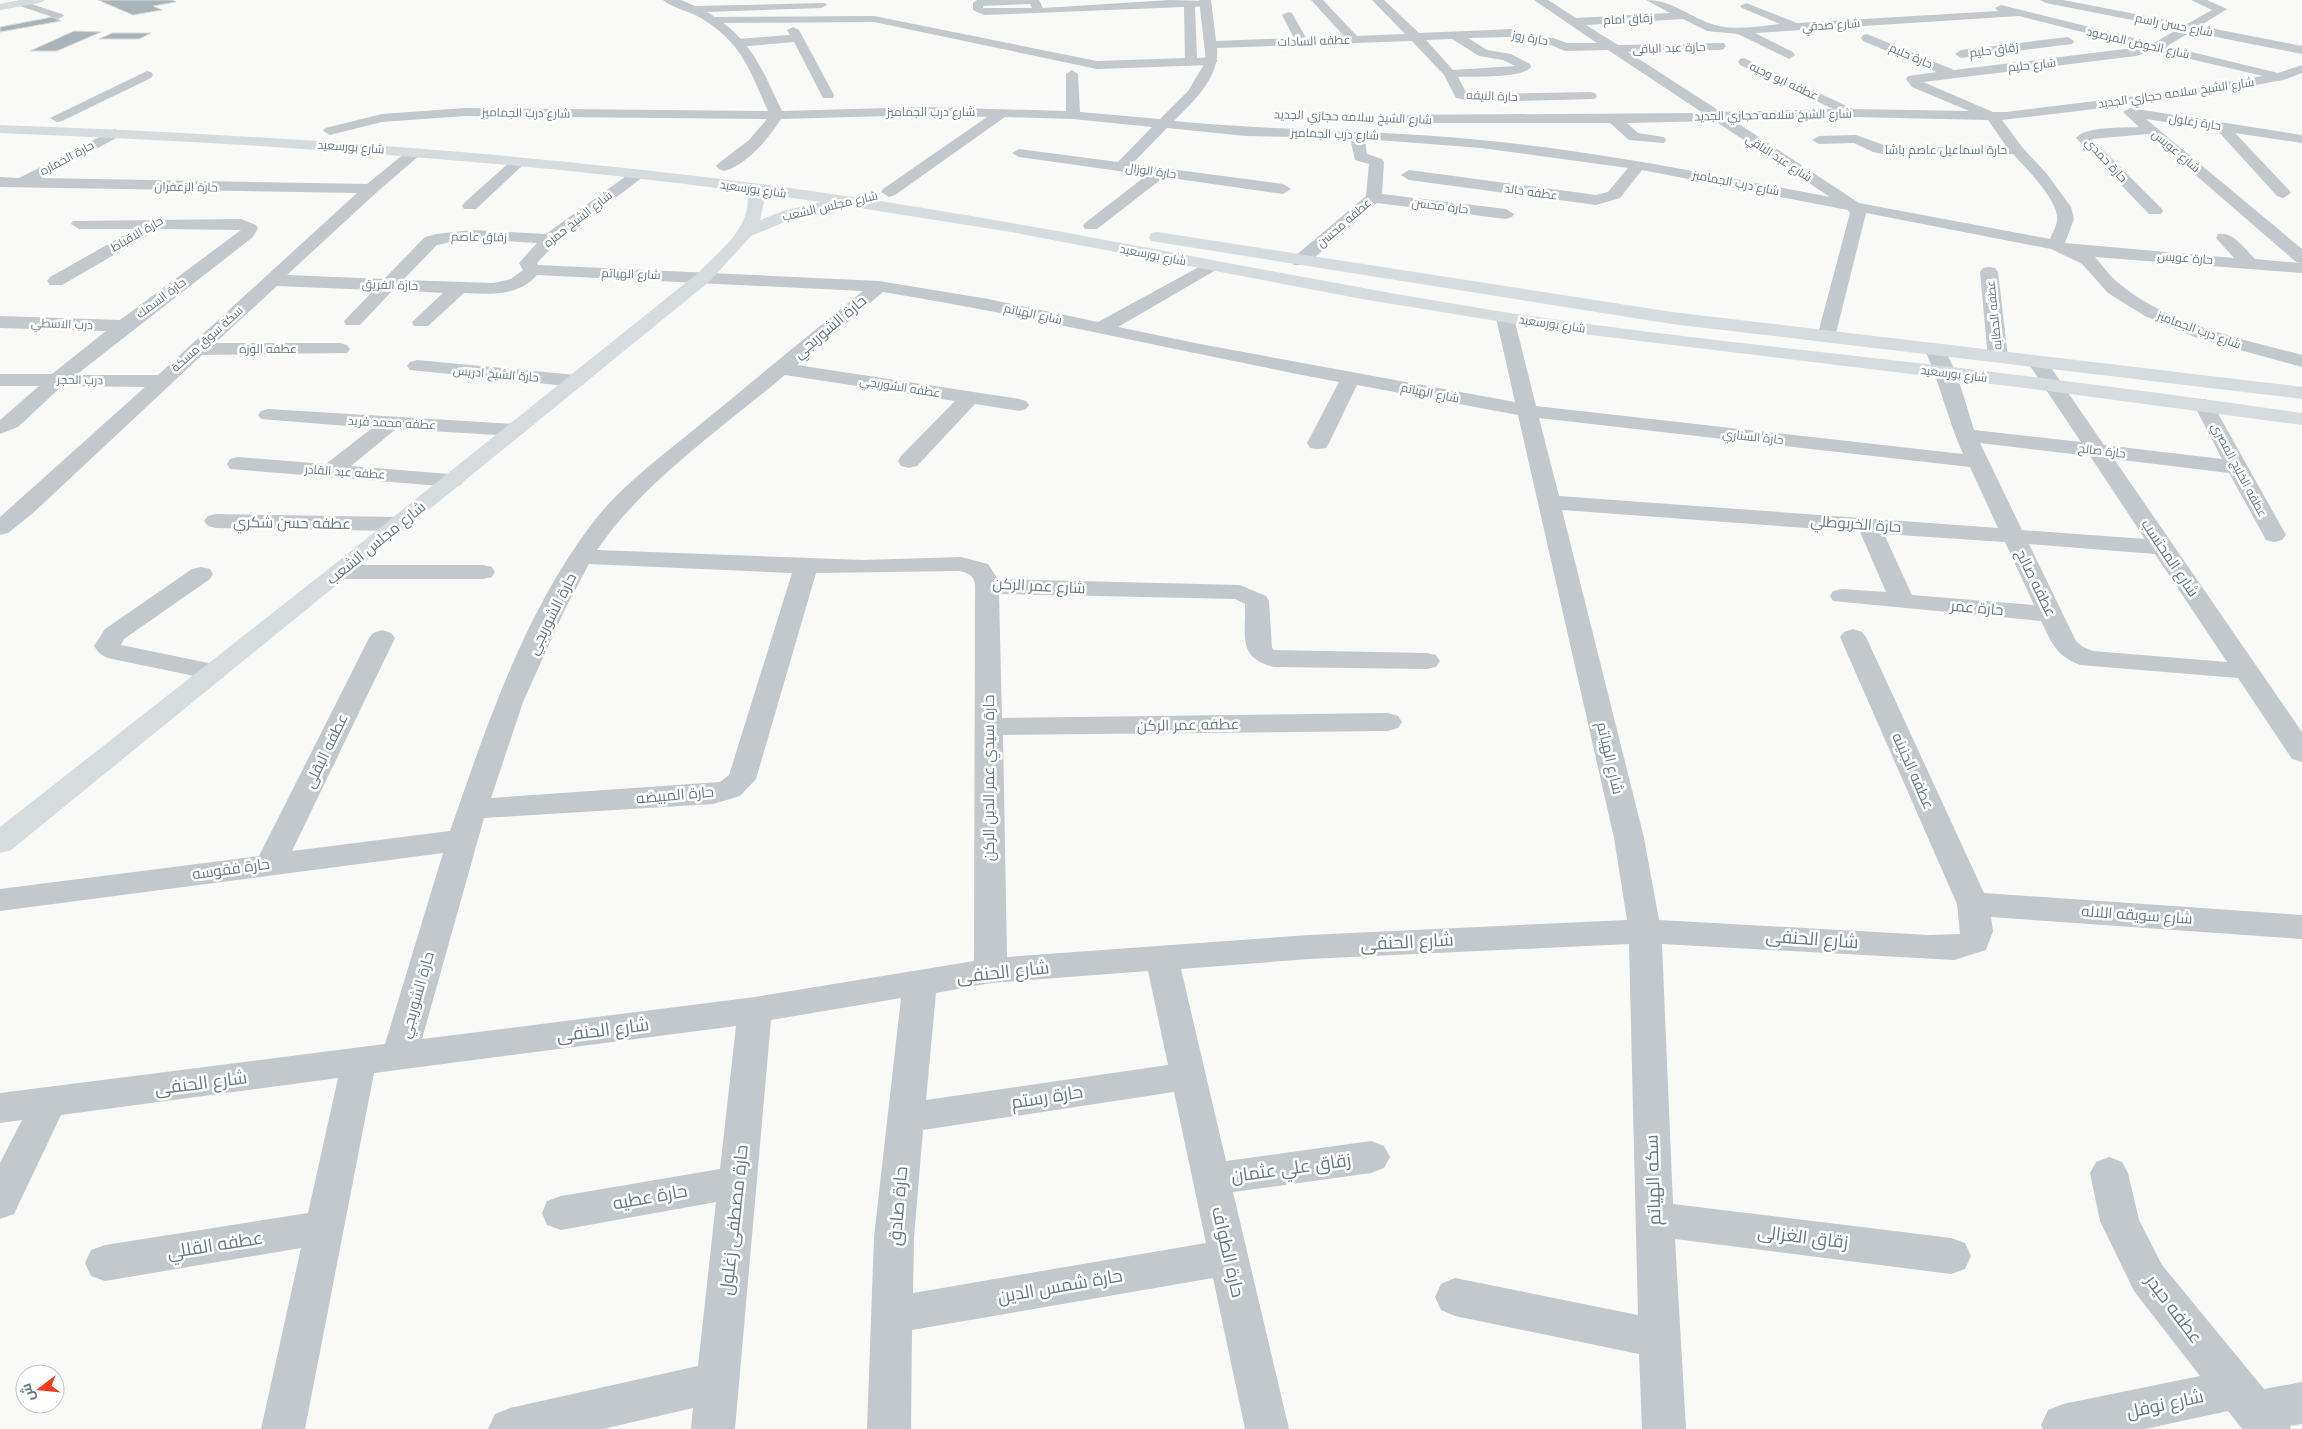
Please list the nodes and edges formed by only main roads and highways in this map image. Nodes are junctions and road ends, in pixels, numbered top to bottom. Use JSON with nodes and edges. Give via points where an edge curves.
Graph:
{"nodes":[{"id":1,"x":39,"y":0,"type":"edge"},
{"id":2,"x":0,"y":7,"type":"edge"},
{"id":3,"x":0,"y":115,"type":"edge"},
{"id":4,"x":0,"y":129,"type":"edge"},
{"id":5,"x":666,"y":161,"type":"dead end"},
{"id":6,"x":705,"y":164,"type":"dead end"},
{"id":7,"x":744,"y":169,"type":"dead end"},
{"id":8,"x":783,"y":176,"type":"dead end"},
{"id":9,"x":754,"y":189,"type":"junction"},
{"id":10,"x":889,"y":192,"type":"junction"},
{"id":11,"x":844,"y":202,"type":"junction"},
{"id":12,"x":1120,"y":230,"type":"dead end"},
{"id":13,"x":744,"y":234,"type":"junction"},
{"id":14,"x":1139,"y":234,"type":"dead end"},
{"id":15,"x":2302,"y":394,"type":"edge"},
{"id":16,"x":2302,"y":418,"type":"edge"},
{"id":17,"x":0,"y":843,"type":"edge"}],
"edges":[{"from":1,"to":2,"type":"main road"},
{"from":3,"to":5,"type":"main road","name":"شارع بورسعيد","via":[[330,130]]},
{"from":4,"to":9,"type":"main road","name":"شارع بورسعيد","via":[[415,152]]},
{"from":6,"to":7,"type":"main road","name":"شارع بورسعيد"},
{"from":8,"to":10,"type":"main road","name":"شارع بورسعيد"},
{"from":9,"to":11,"type":"main road","name":"شارع بورسعيد"},
{"from":9,"to":13,"type":"main road","name":"شارع مجلس الشعب","via":[[758,210]]},
{"from":10,"to":11,"type":"main road","name":"شارع مجلس الشعب"},
{"from":10,"to":12,"type":"main road","name":"شارع بورسعيد"},
{"from":11,"to":13,"type":"main road","name":"شارع مجلس الشعب","via":[[789,214]]},
{"from":11,"to":16,"type":"main road","name":"شارع بورسعيد","via":[[1007,227],[1506,318]]},
{"from":13,"to":17,"type":"main road","name":"شارع مجلس الشعب","via":[[704,277]]},
{"from":14,"to":15,"type":"main road","name":"شارع بورسعيد","via":[[1672,318]]}]}
